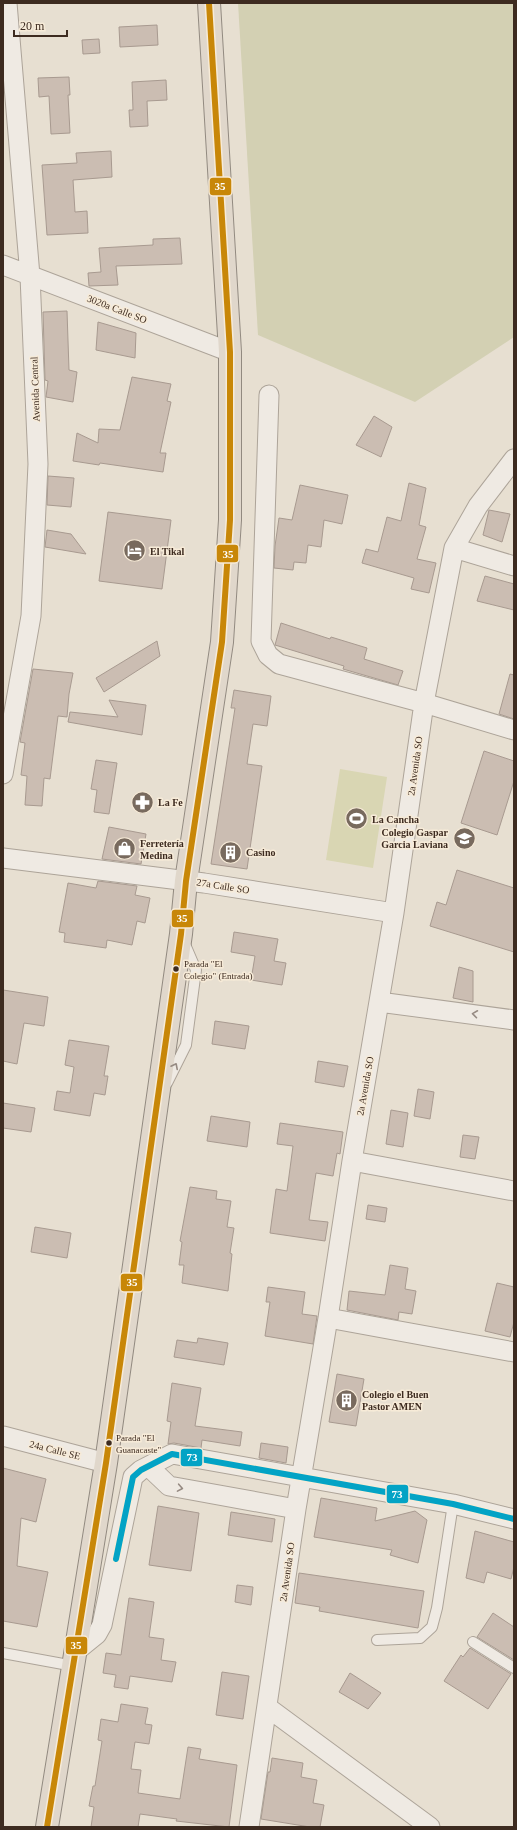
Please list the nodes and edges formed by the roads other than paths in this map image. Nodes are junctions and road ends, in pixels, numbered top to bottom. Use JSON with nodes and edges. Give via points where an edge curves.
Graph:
{"nodes":[{"id":1,"x":7,"y":3,"type":"edge"},
{"id":2,"x":211,"y":4,"type":"edge"},
{"id":3,"x":3,"y":265,"type":"edge"},
{"id":4,"x":30,"y":276,"type":"junction"},
{"id":5,"x":230,"y":352,"type":"junction"},
{"id":6,"x":269,"y":395,"type":"dead end"},
{"id":7,"x":514,"y":459,"type":"edge"},
{"id":8,"x":454,"y":548,"type":"junction"},
{"id":9,"x":514,"y":566,"type":"edge"},
{"id":10,"x":424,"y":703,"type":"junction"},
{"id":11,"x":514,"y":730,"type":"edge"},
{"id":12,"x":3,"y":774,"type":"edge"},
{"id":13,"x":3,"y":858,"type":"edge"},
{"id":14,"x":186,"y":881,"type":"junction"},
{"id":15,"x":394,"y":913,"type":"junction"},
{"id":16,"x":379,"y":1002,"type":"junction"},
{"id":17,"x":514,"y":1020,"type":"edge"},
{"id":18,"x":352,"y":1161,"type":"junction"},
{"id":19,"x":514,"y":1191,"type":"edge"},
{"id":20,"x":328,"y":1318,"type":"junction"},
{"id":21,"x":514,"y":1352,"type":"edge"},
{"id":22,"x":3,"y":1436,"type":"edge"},
{"id":23,"x":106,"y":1463,"type":"junction"},
{"id":24,"x":149,"y":1467,"type":"junction"},
{"id":25,"x":301,"y":1478,"type":"junction"},
{"id":26,"x":453,"y":1504,"type":"junction"},
{"id":27,"x":296,"y":1509,"type":"junction"},
{"id":28,"x":514,"y":1519,"type":"edge"},
{"id":29,"x":377,"y":1640,"type":"dead end"},
{"id":30,"x":473,"y":1642,"type":"dead end"},
{"id":31,"x":3,"y":1653,"type":"edge"},
{"id":32,"x":75,"y":1659,"type":"junction"},
{"id":33,"x":514,"y":1668,"type":"edge"},
{"id":34,"x":267,"y":1707,"type":"junction"},
{"id":35,"x":47,"y":1827,"type":"edge"},
{"id":36,"x":249,"y":1827,"type":"edge"},
{"id":37,"x":430,"y":1827,"type":"edge"}],
"edges":[{"from":1,"to":4,"type":"street","name":"Avenida Central"},
{"from":2,"to":5,"type":"highway"},
{"from":3,"to":4,"type":"street","name":"3020a Calle SO"},
{"from":4,"to":5,"type":"street","name":"3020a Calle SO"},
{"from":4,"to":12,"type":"street","name":"Avenida Central","via":[[38,464],[31,616]]},
{"from":5,"to":14,"type":"highway","via":[[230,520],[222,642]]},
{"from":6,"to":10,"type":"street","via":[[261,641],[268,655],[279,664]]},
{"from":7,"to":8,"type":"street","name":"2a Avenida SO","via":[[478,506]]},
{"from":8,"to":9,"type":"street"},
{"from":8,"to":10,"type":"street","name":"2a Avenida SO"},
{"from":10,"to":11,"type":"street"},
{"from":10,"to":15,"type":"street","name":"2a Avenida SO"},
{"from":13,"to":14,"type":"street","name":"27a Calle SO"},
{"from":14,"to":15,"type":"street","name":"27a Calle SO"},
{"from":14,"to":23,"type":"highway","via":[[181,934]]},
{"from":15,"to":16,"type":"street","name":"2a Avenida SO"},
{"from":17,"to":16,"type":"street","one_way":true},
{"from":16,"to":18,"type":"street","name":"2a Avenida SO"},
{"from":18,"to":19,"type":"street"},
{"from":18,"to":20,"type":"street","name":"2a Avenida SO"},
{"from":20,"to":21,"type":"street"},
{"from":20,"to":25,"type":"street","name":"2a Avenida SO"},
{"from":22,"to":23,"type":"street","name":"24a Calle SE"},
{"from":23,"to":32,"type":"highway"},
{"from":24,"to":25,"type":"street","via":[[172,1454]]},
{"from":24,"to":27,"type":"street","one_way":true,"via":[[169,1486]]},
{"from":24,"to":32,"type":"street","via":[[134,1477],[102,1625]]},
{"from":25,"to":26,"type":"street"},
{"from":25,"to":27,"type":"street","name":"2a Avenida SO"},
{"from":26,"to":28,"type":"street"},
{"from":26,"to":29,"type":"lane","via":[[432,1627],[420,1638]]},
{"from":27,"to":34,"type":"street","name":"2a Avenida SO"},
{"from":30,"to":33,"type":"lane"},
{"from":31,"to":32,"type":"lane"},
{"from":32,"to":35,"type":"highway"},
{"from":34,"to":36,"type":"street","name":"2a Avenida SO"},
{"from":34,"to":37,"type":"street"}]}
